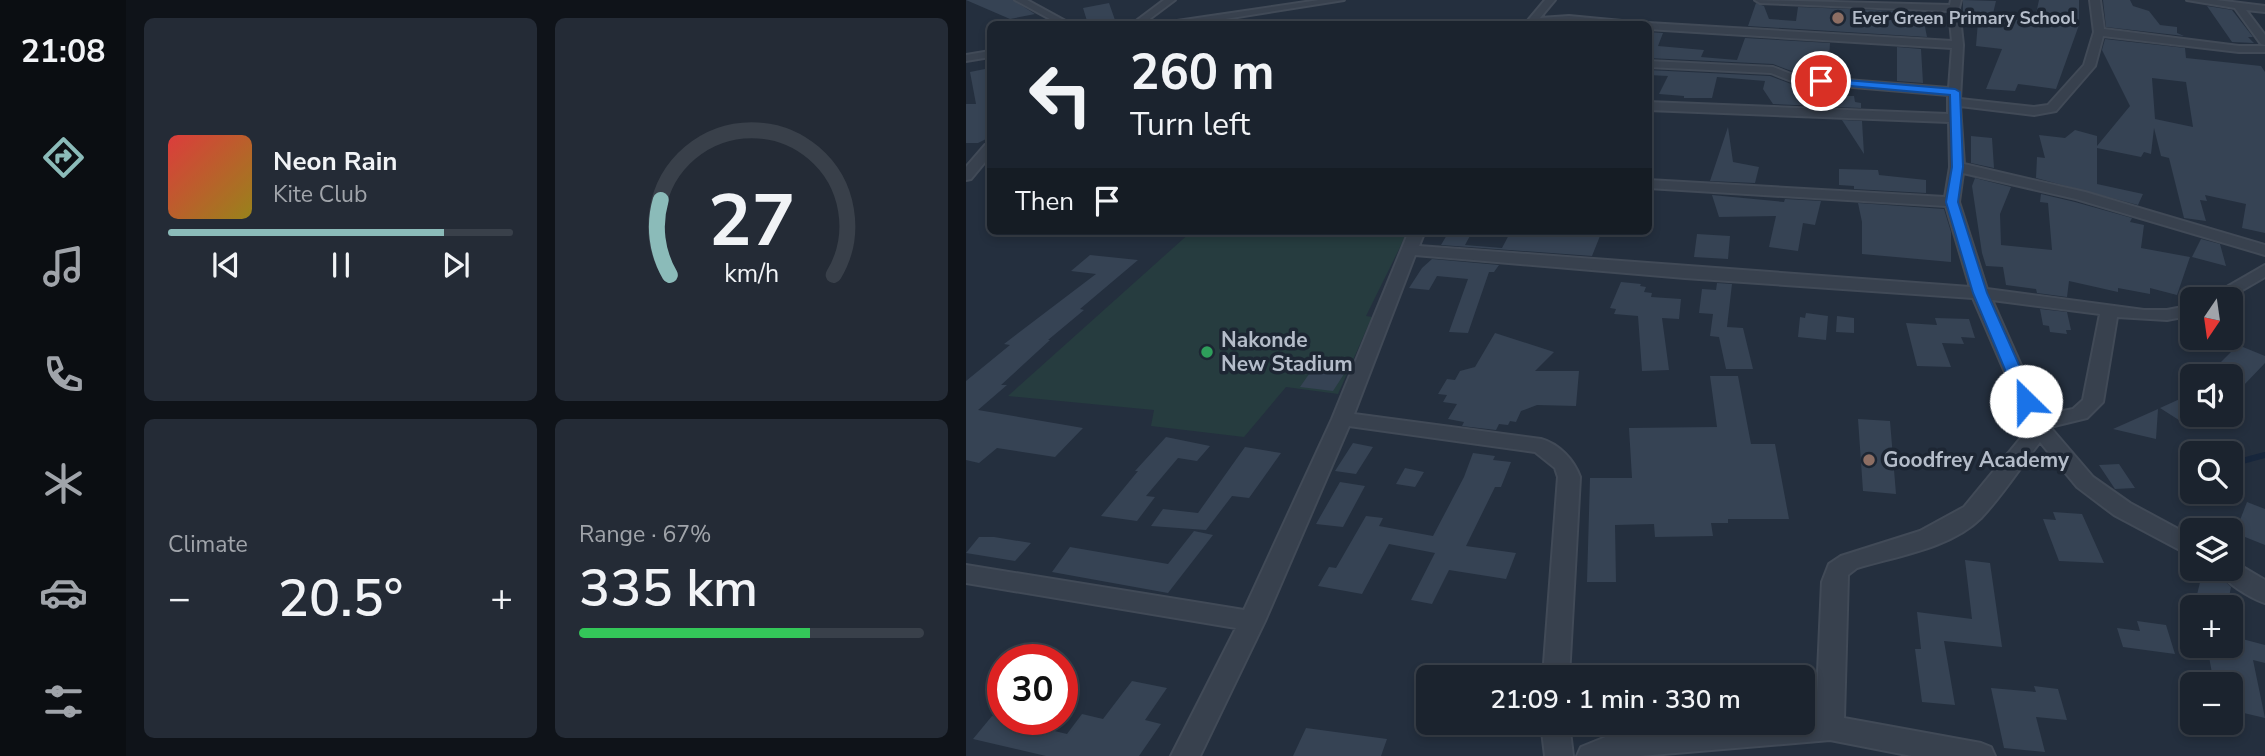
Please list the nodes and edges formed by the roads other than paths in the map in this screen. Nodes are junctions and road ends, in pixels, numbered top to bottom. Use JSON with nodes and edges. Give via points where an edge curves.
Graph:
{"nodes":[{"id":1,"x":1020,"y":0,"type":"edge"},
{"id":2,"x":1170,"y":0,"type":"edge"},
{"id":3,"x":1339,"y":0,"type":"edge"},
{"id":4,"x":1550,"y":0,"type":"edge"},
{"id":5,"x":1760,"y":0,"type":"edge"},
{"id":6,"x":2095,"y":0,"type":"edge"},
{"id":7,"x":2192,"y":0,"type":"edge"},
{"id":8,"x":1955,"y":4,"type":"edge"},
{"id":9,"x":2238,"y":6,"type":"junction"},
{"id":10,"x":2265,"y":9,"type":"edge"},
{"id":11,"x":1060,"y":21,"type":"edge"},
{"id":12,"x":1141,"y":21,"type":"edge"},
{"id":13,"x":1197,"y":21,"type":"edge"},
{"id":14,"x":1533,"y":21,"type":"edge"},
{"id":15,"x":1550,"y":21,"type":"edge"},
{"id":16,"x":1590,"y":21,"type":"edge"},
{"id":17,"x":1652,"y":26,"type":"edge"},
{"id":18,"x":2099,"y":32,"type":"junction"},
{"id":19,"x":2265,"y":42,"type":"edge"},
{"id":20,"x":1958,"y":45,"type":"junction"},
{"id":21,"x":2265,"y":49,"type":"edge"},
{"id":22,"x":987,"y":54,"type":"edge"},
{"id":23,"x":966,"y":58,"type":"edge"},
{"id":24,"x":1652,"y":64,"type":"edge"},
{"id":25,"x":1954,"y":97,"type":"junction"},
{"id":26,"x":1652,"y":106,"type":"edge"},
{"id":27,"x":1955,"y":118,"type":"junction"},
{"id":28,"x":987,"y":152,"type":"edge"},
{"id":29,"x":1958,"y":167,"type":"junction"},
{"id":30,"x":966,"y":176,"type":"edge"},
{"id":31,"x":1652,"y":184,"type":"edge"},
{"id":32,"x":1952,"y":202,"type":"junction"},
{"id":33,"x":1412,"y":241,"type":"edge"},
{"id":34,"x":2265,"y":250,"type":"edge"},
{"id":35,"x":2263,"y":274,"type":"edge"},
{"id":36,"x":2239,"y":287,"type":"edge"},
{"id":37,"x":1980,"y":293,"type":"junction"},
{"id":38,"x":2109,"y":311,"type":"junction"},
{"id":39,"x":2180,"y":312,"type":"edge"},
{"id":40,"x":1342,"y":419,"type":"junction"},
{"id":41,"x":2037,"y":426,"type":"junction"},
{"id":42,"x":2180,"y":541,"type":"edge"},
{"id":43,"x":966,"y":574,"type":"edge"},
{"id":44,"x":2243,"y":578,"type":"edge"},
{"id":45,"x":2265,"y":593,"type":"edge"},
{"id":46,"x":1252,"y":621,"type":"junction"},
{"id":47,"x":1557,"y":665,"type":"edge"},
{"id":48,"x":1830,"y":728,"type":"junction"},
{"id":49,"x":1556,"y":735,"type":"edge"},
{"id":50,"x":1185,"y":756,"type":"edge"},
{"id":51,"x":1559,"y":756,"type":"edge"},
{"id":52,"x":1591,"y":756,"type":"edge"},
{"id":53,"x":1981,"y":756,"type":"edge"}],
"edges":[{"from":1,"to":11,"type":"street"},
{"from":2,"to":12,"type":"street"},
{"from":3,"to":13,"type":"street"},
{"from":4,"to":14,"type":"street"},
{"from":5,"to":8,"type":"street"},
{"from":6,"to":18,"type":"street"},
{"from":7,"to":9,"type":"street"},
{"from":8,"to":20,"type":"street"},
{"from":9,"to":10,"type":"street"},
{"from":9,"to":19,"type":"street"},
{"from":15,"to":16,"type":"street"},
{"from":17,"to":20,"type":"street"},
{"from":18,"to":21,"type":"street"},
{"from":18,"to":25,"type":"street","via":[[2089,66],[2052,108],[2034,111]]},
{"from":20,"to":25,"type":"street"},
{"from":22,"to":23,"type":"street"},
{"from":24,"to":25,"type":"street","via":[[1773,70],[1794,79]]},
{"from":25,"to":27,"type":"street"},
{"from":26,"to":27,"type":"street"},
{"from":27,"to":29,"type":"street"},
{"from":28,"to":30,"type":"street"},
{"from":29,"to":32,"type":"street"},
{"from":29,"to":34,"type":"street","via":[[2092,199]]},
{"from":31,"to":32,"type":"street"},
{"from":32,"to":37,"type":"street"},
{"from":33,"to":37,"type":"street","via":[[1685,273]]},
{"from":33,"to":40,"type":"street"},
{"from":35,"to":36,"type":"street"},
{"from":37,"to":38,"type":"street"},
{"from":37,"to":41,"type":"street"},
{"from":38,"to":39,"type":"street"},
{"from":38,"to":41,"type":"street","via":[[2093,402],[2080,414]]},
{"from":40,"to":46,"type":"street"},
{"from":40,"to":47,"type":"street","via":[[1541,446],[1565,465],[1569,477]]},
{"from":41,"to":42,"type":"street","via":[[2085,482]]},
{"from":41,"to":48,"type":"street","via":[[1972,513],[1959,523],[1838,570]]},
{"from":43,"to":46,"type":"street"},
{"from":44,"to":45,"type":"street"},
{"from":46,"to":50,"type":"street"},
{"from":48,"to":52,"type":"street","via":[[1618,745]]},
{"from":48,"to":53,"type":"street"},
{"from":49,"to":51,"type":"street"}]}
